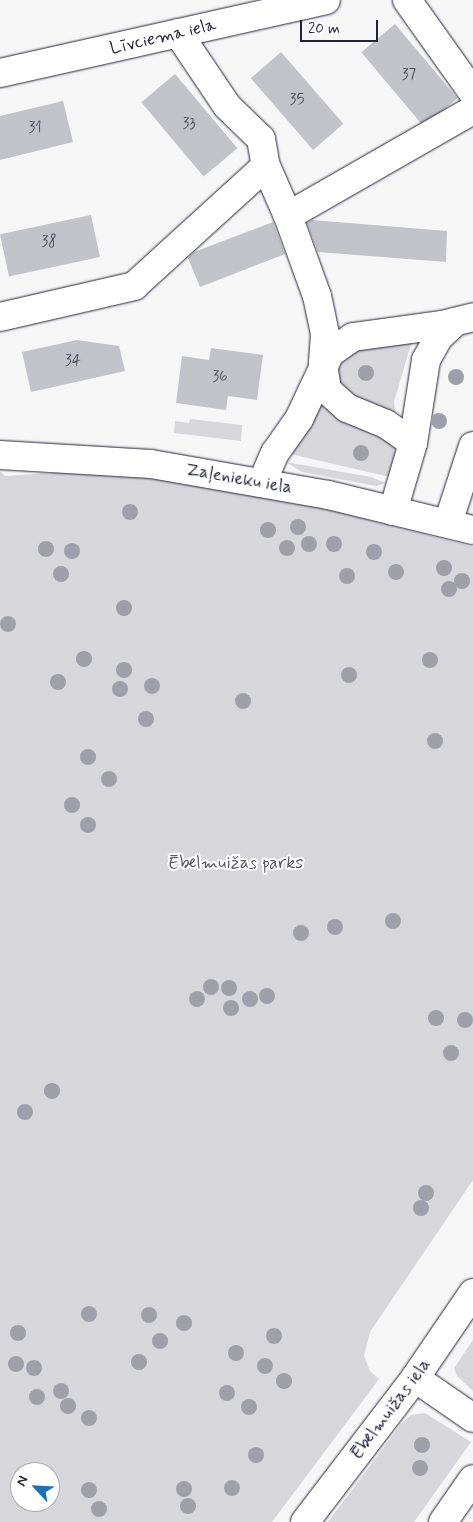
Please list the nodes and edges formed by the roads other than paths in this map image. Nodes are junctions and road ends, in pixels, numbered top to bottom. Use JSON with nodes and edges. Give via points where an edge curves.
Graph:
{"nodes":[{"id":1,"x":326,"y":0,"type":"edge"},
{"id":2,"x":407,"y":0,"type":"edge"},
{"id":3,"x":178,"y":33,"type":"junction"},
{"id":4,"x":0,"y":73,"type":"edge"},
{"id":5,"x":473,"y":93,"type":"edge"},
{"id":6,"x":473,"y":110,"type":"edge"},
{"id":7,"x":266,"y":166,"type":"junction"},
{"id":8,"x":288,"y":216,"type":"junction"},
{"id":9,"x":0,"y":316,"type":"edge"},
{"id":10,"x":464,"y":319,"type":"edge"},
{"id":11,"x":324,"y":364,"type":"junction"},
{"id":12,"x":413,"y":443,"type":"junction"},
{"id":13,"x":473,"y":446,"type":"edge"},
{"id":14,"x":0,"y":455,"type":"edge"},
{"id":15,"x":262,"y":483,"type":"junction"},
{"id":16,"x":393,"y":511,"type":"junction"},
{"id":17,"x":461,"y":526,"type":"edge"},
{"id":18,"x":473,"y":1293,"type":"edge"},
{"id":19,"x":415,"y":1378,"type":"junction"},
{"id":20,"x":473,"y":1418,"type":"edge"},
{"id":21,"x":473,"y":1479,"type":"edge"},
{"id":22,"x":305,"y":1522,"type":"edge"},
{"id":23,"x":443,"y":1522,"type":"edge"}],
"edges":[{"from":1,"to":3,"type":"street","name":"Līvciema iela"},
{"from":2,"to":5,"type":"street"},
{"from":3,"to":4,"type":"street","name":"Līvciema iela"},
{"from":3,"to":7,"type":"street","via":[[227,106],[261,139]]},
{"from":6,"to":8,"type":"street"},
{"from":7,"to":8,"type":"street"},
{"from":7,"to":9,"type":"street","via":[[134,286]]},
{"from":8,"to":11,"type":"street","via":[[317,296],[325,334]]},
{"from":10,"to":11,"type":"street","via":[[353,336],[330,354]]},
{"from":10,"to":12,"type":"street","via":[[438,337],[426,360]]},
{"from":11,"to":12,"type":"street","via":[[327,390],[340,402],[386,424]]},
{"from":11,"to":15,"type":"street","via":[[299,419],[275,453]]},
{"from":12,"to":16,"type":"street"},
{"from":13,"to":17,"type":"street"},
{"from":14,"to":15,"type":"street","name":"Zaļenieku iela","via":[[151,464]]},
{"from":15,"to":16,"type":"street","name":"Zaļenieku iela"},
{"from":16,"to":17,"type":"street","name":"Zaļenieku iela"},
{"from":18,"to":19,"type":"street","name":"Ēbelmuižas iela"},
{"from":19,"to":20,"type":"street"},
{"from":19,"to":22,"type":"street","name":"Ēbelmuižas iela"},
{"from":21,"to":23,"type":"street"}]}
